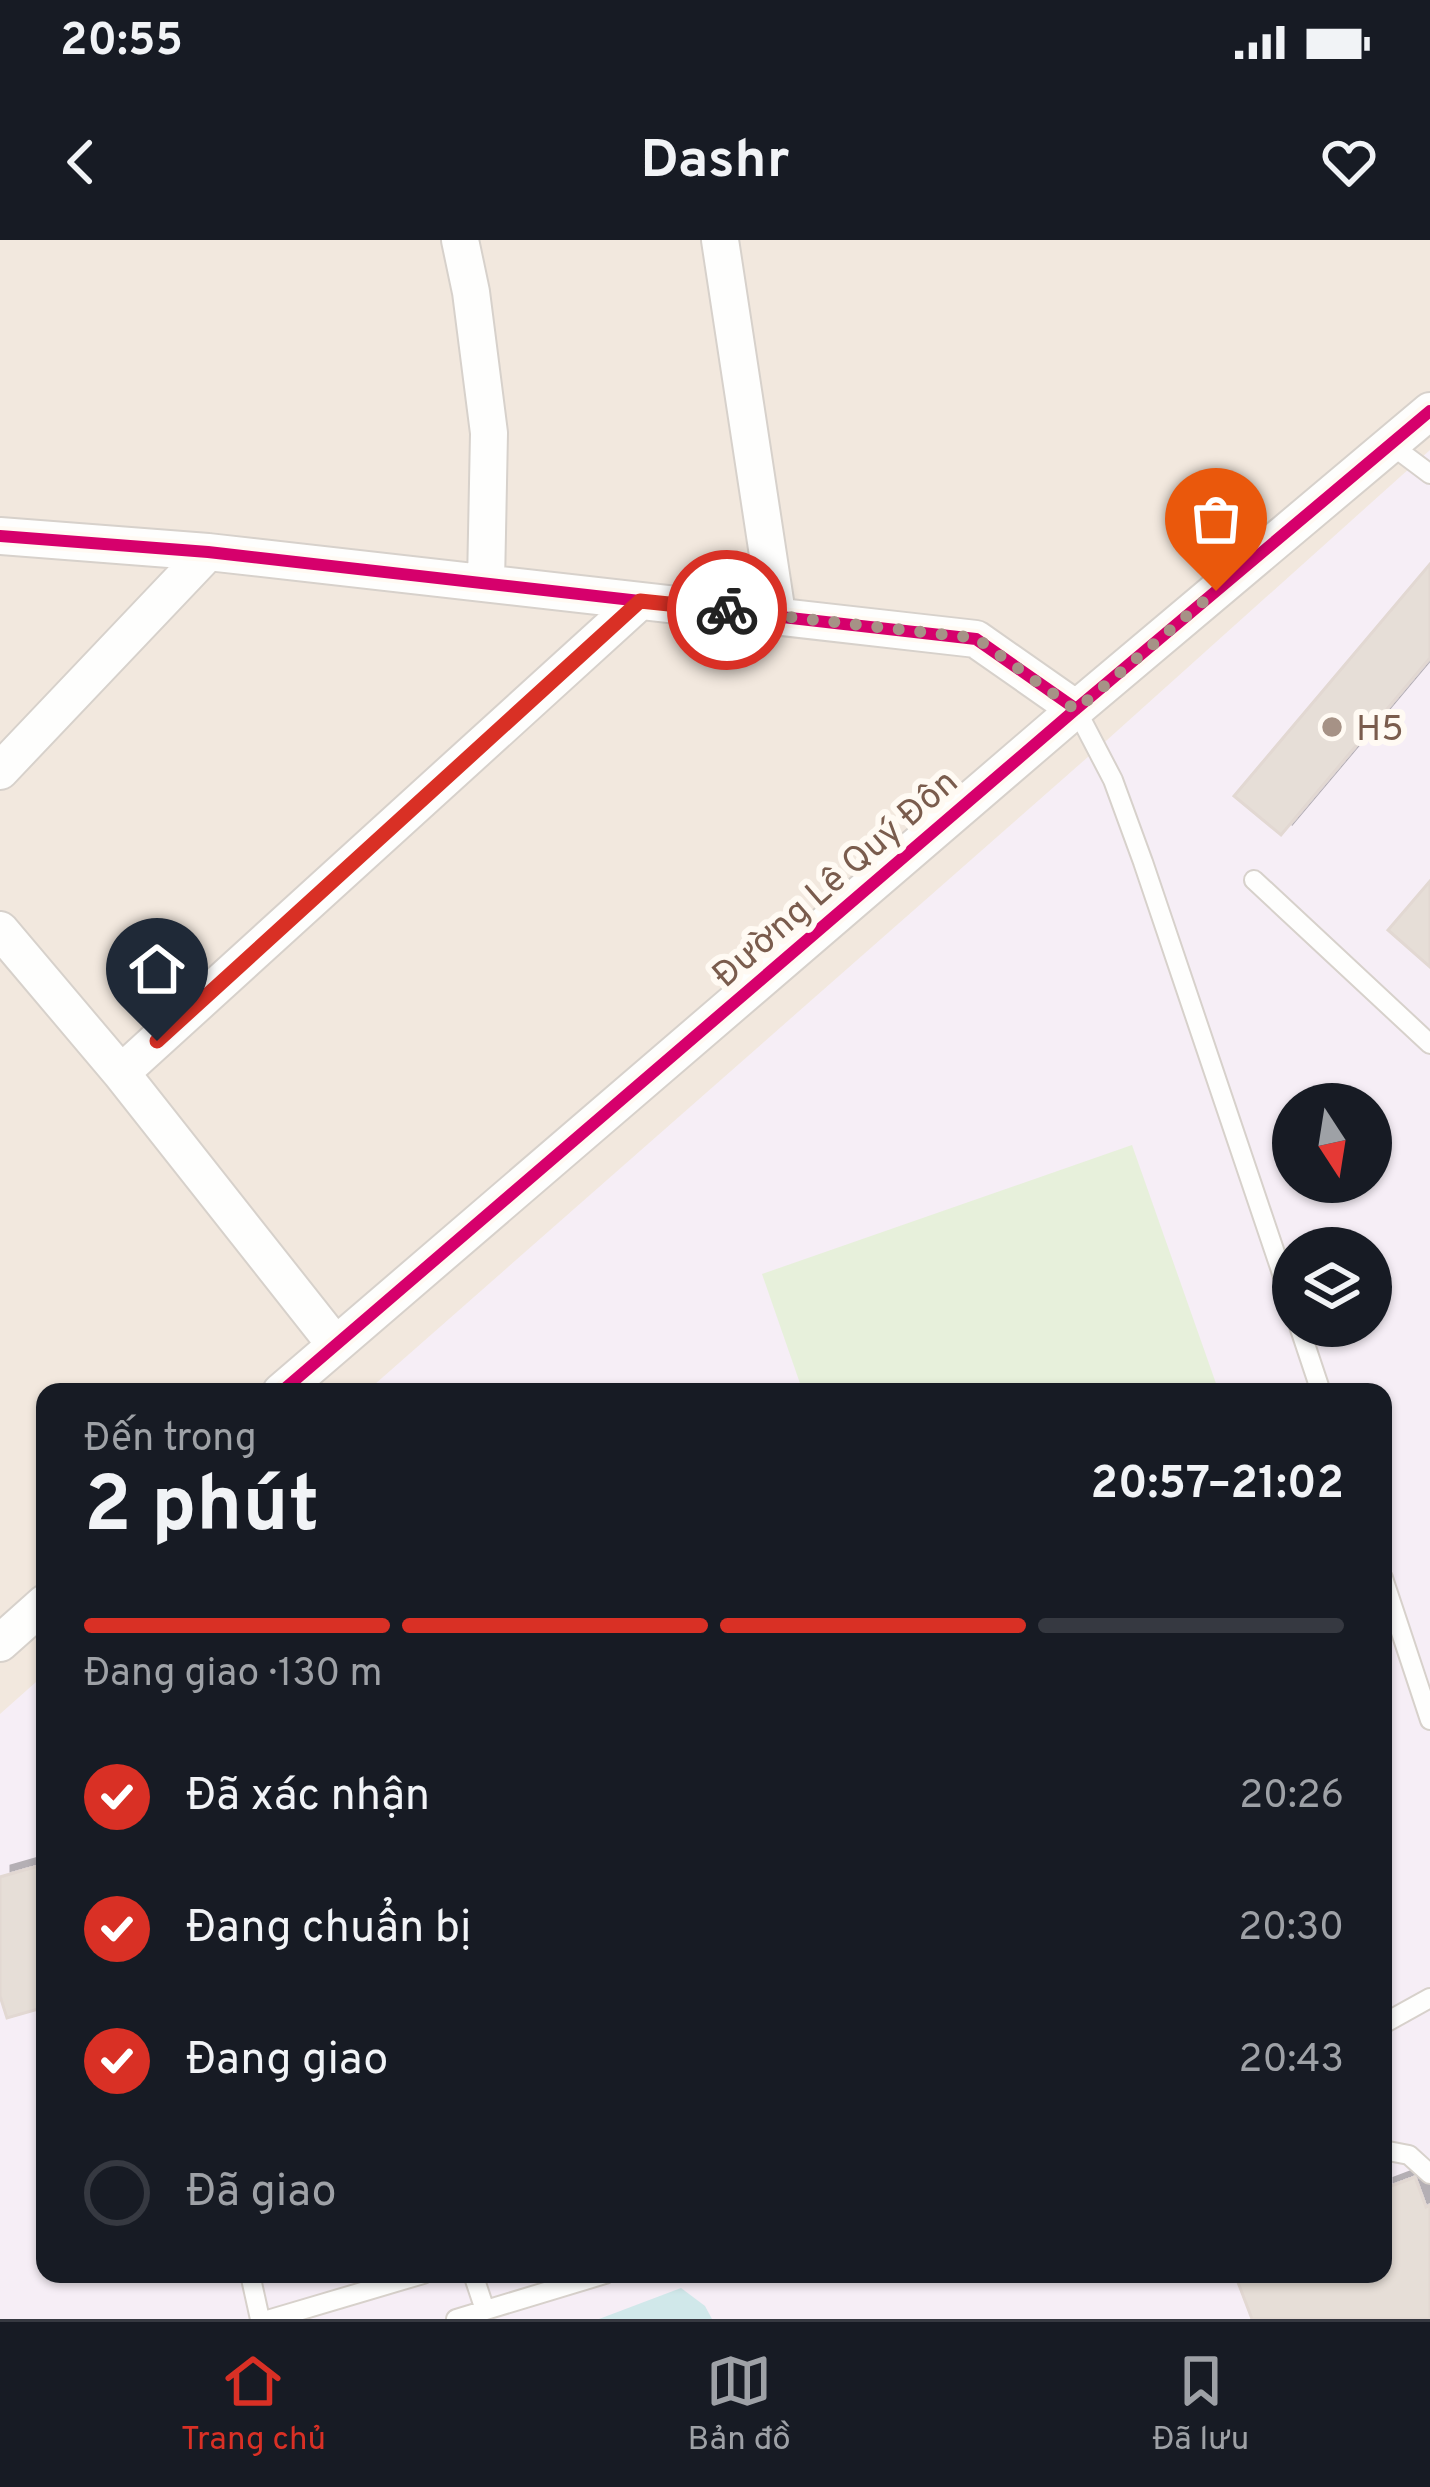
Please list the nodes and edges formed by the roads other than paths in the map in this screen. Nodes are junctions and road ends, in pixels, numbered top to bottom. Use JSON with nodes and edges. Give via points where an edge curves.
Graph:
{"nodes":[{"id":1,"x":460,"y":240,"type":"edge"},
{"id":2,"x":720,"y":240,"type":"edge"},
{"id":3,"x":1430,"y":411,"type":"edge"},
{"id":4,"x":1390,"y":444,"type":"junction"},
{"id":5,"x":1430,"y":474,"type":"edge"},
{"id":6,"x":0,"y":536,"type":"edge"},
{"id":7,"x":208,"y":552,"type":"junction"},
{"id":8,"x":486,"y":584,"type":"junction"},
{"id":9,"x":640,"y":601,"type":"junction"},
{"id":10,"x":777,"y":614,"type":"junction"},
{"id":11,"x":1076,"y":710,"type":"junction"},
{"id":12,"x":0,"y":770,"type":"edge"},
{"id":13,"x":1254,"y":880,"type":"dead end"},
{"id":14,"x":0,"y":931,"type":"edge"},
{"id":15,"x":1430,"y":1044,"type":"edge"},
{"id":16,"x":121,"y":1073,"type":"junction"},
{"id":17,"x":1272,"y":1243,"type":"edge"},
{"id":18,"x":335,"y":1344,"type":"junction"},
{"id":19,"x":1307,"y":1347,"type":"edge"},
{"id":20,"x":291,"y":1383,"type":"edge"},
{"id":21,"x":1318,"y":1383,"type":"edge"},
{"id":22,"x":1392,"y":1606,"type":"edge"},
{"id":23,"x":36,"y":1611,"type":"edge"},
{"id":24,"x":0,"y":1643,"type":"edge"},
{"id":25,"x":1430,"y":1720,"type":"edge"},
{"id":26,"x":1430,"y":1998,"type":"edge"},
{"id":27,"x":1392,"y":2019,"type":"edge"},
{"id":28,"x":1392,"y":2152,"type":"edge"},
{"id":29,"x":1430,"y":2174,"type":"edge"},
{"id":30,"x":252,"y":2283,"type":"edge"},
{"id":31,"x":393,"y":2283,"type":"edge"},
{"id":32,"x":476,"y":2283,"type":"edge"},
{"id":33,"x":575,"y":2283,"type":"edge"},
{"id":34,"x":484,"y":2310,"type":"junction"},
{"id":35,"x":260,"y":2319,"type":"edge"},
{"id":36,"x":271,"y":2319,"type":"edge"},
{"id":37,"x":456,"y":2319,"type":"edge"}],
"edges":[{"from":1,"to":8,"type":"street","via":[[489,433]]},
{"from":2,"to":10,"type":"street"},
{"from":3,"to":4,"type":"street","name":"Đường Lê Quý Đôn"},
{"from":4,"to":5,"type":"lane"},
{"from":4,"to":11,"type":"street","name":"Đường Lê Quý Đôn"},
{"from":6,"to":7,"type":"street"},
{"from":7,"to":8,"type":"street"},
{"from":7,"to":12,"type":"street"},
{"from":8,"to":9,"type":"street"},
{"from":9,"to":10,"type":"street"},
{"from":9,"to":16,"type":"street"},
{"from":10,"to":11,"type":"street","via":[[976,638]]},
{"from":11,"to":17,"type":"lane","via":[[1144,862]]},
{"from":11,"to":18,"type":"street","name":"Đường Lê Quý Đôn"},
{"from":13,"to":15,"type":"lane"},
{"from":14,"to":16,"type":"street"},
{"from":16,"to":18,"type":"street"},
{"from":18,"to":20,"type":"street","name":"Đường Lê Quý Đôn"},
{"from":19,"to":21,"type":"lane"},
{"from":22,"to":25,"type":"lane"},
{"from":23,"to":24,"type":"street"},
{"from":26,"to":27,"type":"lane"},
{"from":28,"to":29,"type":"lane"},
{"from":30,"to":35,"type":"lane"},
{"from":31,"to":36,"type":"lane"},
{"from":32,"to":34,"type":"lane"},
{"from":33,"to":34,"type":"lane"},
{"from":34,"to":37,"type":"lane"}]}
